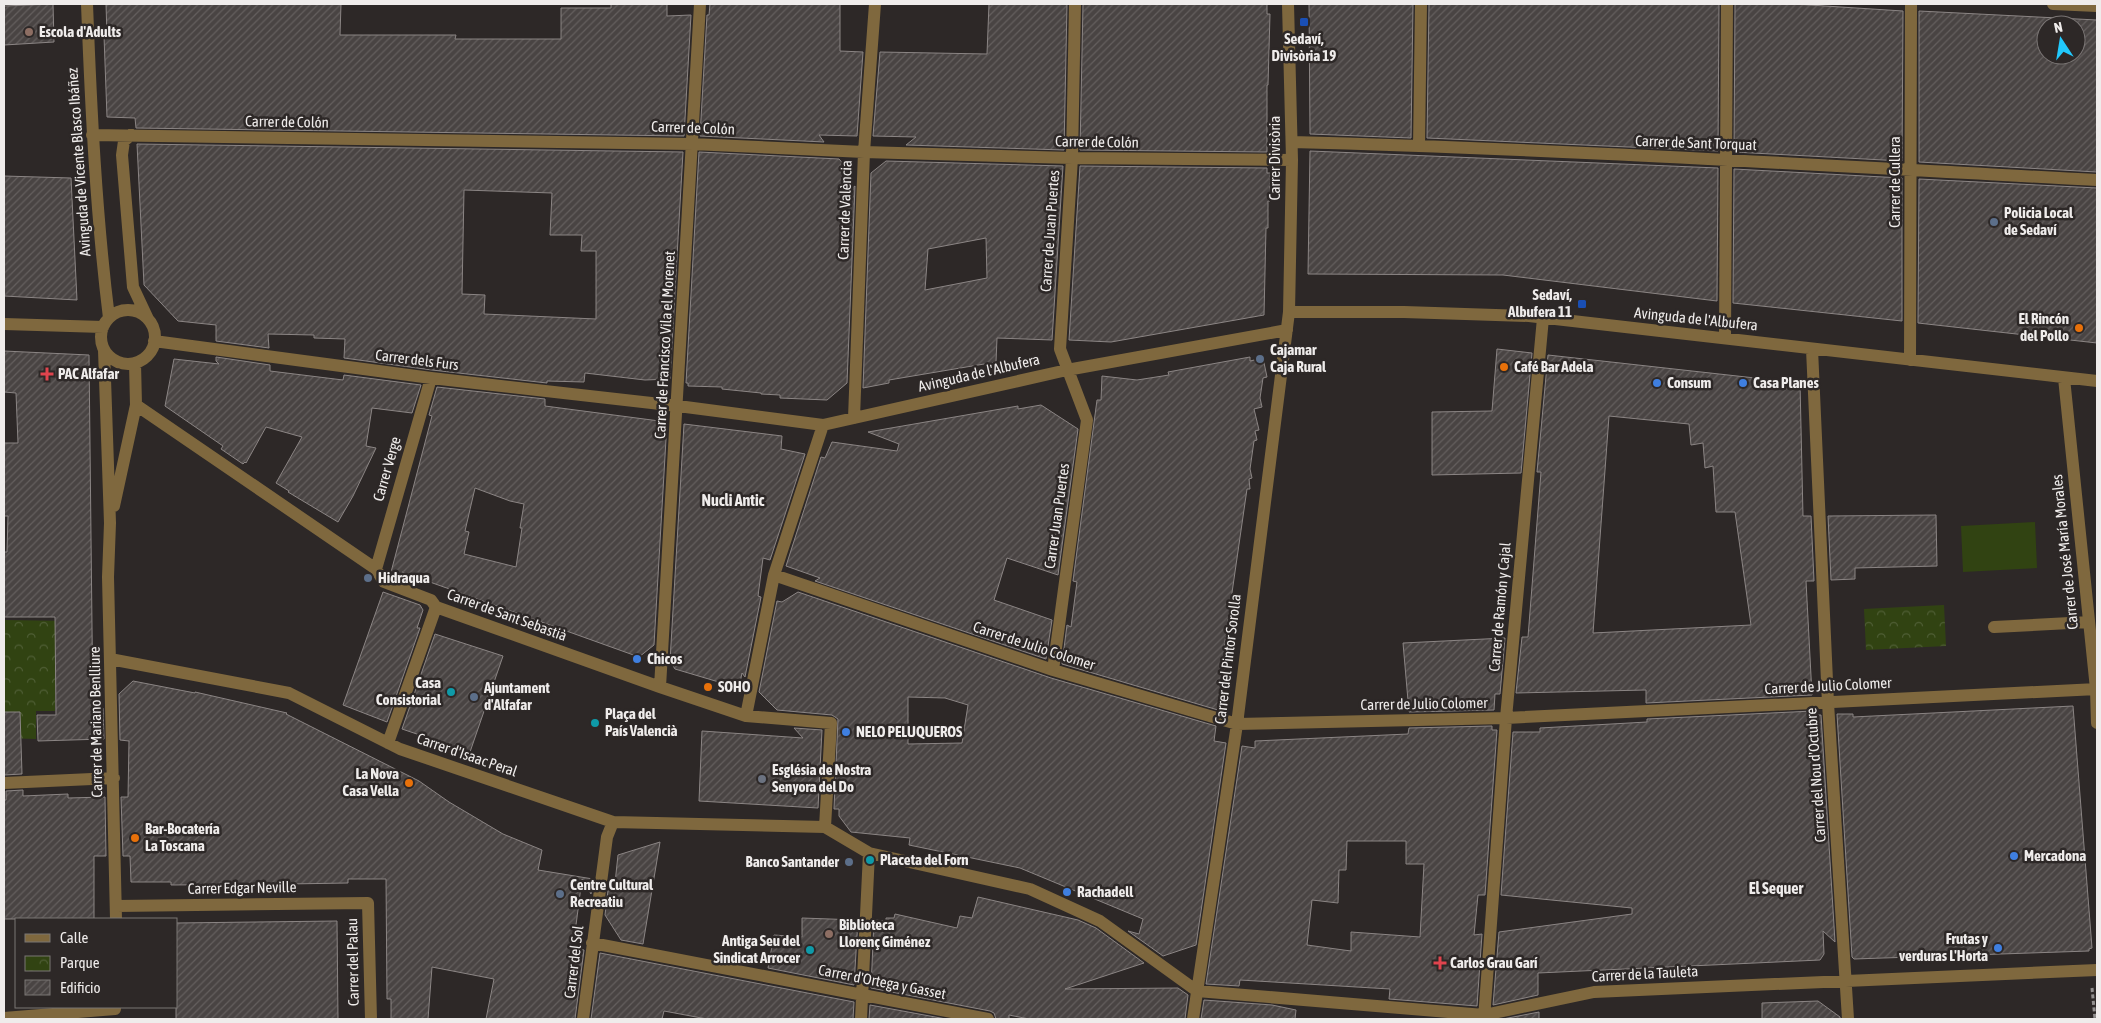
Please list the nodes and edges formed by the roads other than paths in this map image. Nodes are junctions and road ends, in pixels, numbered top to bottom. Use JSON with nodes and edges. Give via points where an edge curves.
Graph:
{"nodes":[{"id":1,"x":86,"y":4,"type":"edge"},
{"id":2,"x":700,"y":4,"type":"edge"},
{"id":3,"x":875,"y":4,"type":"edge"},
{"id":4,"x":1074,"y":4,"type":"edge"},
{"id":5,"x":1288,"y":4,"type":"edge"},
{"id":6,"x":1421,"y":4,"type":"edge"},
{"id":7,"x":1727,"y":4,"type":"edge"},
{"id":8,"x":1912,"y":4,"type":"edge"},
{"id":9,"x":2053,"y":4,"type":"edge"},
{"id":10,"x":2097,"y":6,"type":"edge"},
{"id":11,"x":92,"y":135,"type":"junction"},
{"id":12,"x":131,"y":136,"type":"junction"},
{"id":13,"x":1292,"y":142,"type":"junction"},
{"id":14,"x":692,"y":144,"type":"junction"},
{"id":15,"x":1419,"y":146,"type":"junction"},
{"id":16,"x":864,"y":152,"type":"junction"},
{"id":17,"x":1072,"y":158,"type":"junction"},
{"id":18,"x":1292,"y":160,"type":"junction"},
{"id":19,"x":1727,"y":160,"type":"junction"},
{"id":20,"x":1912,"y":170,"type":"junction"},
{"id":21,"x":2097,"y":180,"type":"edge"},
{"id":22,"x":1289,"y":312,"type":"junction"},
{"id":23,"x":1543,"y":318,"type":"junction"},
{"id":24,"x":148,"y":319,"type":"junction"},
{"id":25,"x":106,"y":322,"type":"junction"},
{"id":26,"x":4,"y":324,"type":"edge"},
{"id":27,"x":1287,"y":330,"type":"junction"},
{"id":28,"x":1725,"y":338,"type":"junction"},
{"id":29,"x":154,"y":341,"type":"junction"},
{"id":30,"x":1812,"y":348,"type":"junction"},
{"id":31,"x":104,"y":350,"type":"junction"},
{"id":32,"x":1910,"y":360,"type":"junction"},
{"id":33,"x":134,"y":363,"type":"junction"},
{"id":34,"x":1067,"y":370,"type":"junction"},
{"id":35,"x":430,"y":378,"type":"junction"},
{"id":36,"x":2064,"y":378,"type":"junction"},
{"id":37,"x":2097,"y":381,"type":"edge"},
{"id":38,"x":136,"y":405,"type":"junction"},
{"id":39,"x":678,"y":406,"type":"junction"},
{"id":40,"x":854,"y":418,"type":"junction"},
{"id":41,"x":823,"y":425,"type":"junction"},
{"id":42,"x":110,"y":523,"type":"junction"},
{"id":43,"x":376,"y":569,"type":"junction"},
{"id":44,"x":774,"y":575,"type":"junction"},
{"id":45,"x":436,"y":607,"type":"junction"},
{"id":46,"x":2089,"y":622,"type":"junction"},
{"id":47,"x":1994,"y":627,"type":"dead end"},
{"id":48,"x":110,"y":659,"type":"junction"},
{"id":49,"x":1053,"y":670,"type":"junction"},
{"id":50,"x":660,"y":687,"type":"junction"},
{"id":51,"x":2097,"y":689,"type":"edge"},
{"id":52,"x":1828,"y":703,"type":"junction"},
{"id":53,"x":746,"y":716,"type":"junction"},
{"id":54,"x":1506,"y":718,"type":"junction"},
{"id":55,"x":2097,"y":723,"type":"edge"},
{"id":56,"x":1237,"y":724,"type":"junction"},
{"id":57,"x":388,"y":743,"type":"junction"},
{"id":58,"x":114,"y":778,"type":"junction"},
{"id":59,"x":4,"y":783,"type":"edge"},
{"id":60,"x":613,"y":822,"type":"junction"},
{"id":61,"x":825,"y":827,"type":"junction"},
{"id":62,"x":869,"y":853,"type":"junction"},
{"id":63,"x":368,"y":903,"type":"joint"},
{"id":64,"x":116,"y":906,"type":"junction"},
{"id":65,"x":116,"y":918,"type":"edge"},
{"id":66,"x":592,"y":944,"type":"junction"},
{"id":67,"x":2094,"y":970,"type":"edge"},
{"id":68,"x":1847,"y":981,"type":"junction"},
{"id":69,"x":1197,"y":991,"type":"junction"},
{"id":70,"x":863,"y":994,"type":"junction"},
{"id":71,"x":115,"y":1012,"type":"edge"},
{"id":72,"x":1484,"y":1017,"type":"edge"},
{"id":73,"x":4,"y":1018,"type":"edge"},
{"id":74,"x":371,"y":1019,"type":"edge"},
{"id":75,"x":583,"y":1019,"type":"edge"},
{"id":76,"x":861,"y":1019,"type":"edge"},
{"id":77,"x":988,"y":1019,"type":"edge"},
{"id":78,"x":1193,"y":1019,"type":"edge"},
{"id":79,"x":1848,"y":1019,"type":"edge"}],
"edges":[{"from":1,"to":11,"type":"street","name":"Avinguda de Vicente Blasco Ibáñez"},
{"from":2,"to":14,"type":"street","name":"Carrer de Francisco Vila el Morenet"},
{"from":3,"to":16,"type":"street","name":"Carrer de València"},
{"from":4,"to":17,"type":"street","name":"Carrer de Juan Puertes"},
{"from":5,"to":13,"type":"street","name":"Carrer Divisòria"},
{"from":6,"to":15,"type":"street"},
{"from":7,"to":19,"type":"street"},
{"from":8,"to":20,"type":"street","name":"Carrer de Cullera"},
{"from":9,"to":10,"type":"street"},
{"from":11,"to":12,"type":"street","name":"Carrer de Colón"},
{"from":11,"to":25,"type":"street","name":"Avinguda de Vicente Blasco Ibáñez"},
{"from":12,"to":14,"type":"street","name":"Carrer de Colón"},
{"from":12,"to":24,"type":"street","via":[[124,141],[122,155],[126,216],[134,287]]},
{"from":13,"to":15,"type":"street","name":"Carrer de Sant Torquat"},
{"from":13,"to":18,"type":"street","name":"Carrer Divisòria"},
{"from":14,"to":16,"type":"street","name":"Carrer de Colón"},
{"from":14,"to":39,"type":"street","name":"Carrer de Francisco Vila el Morenet"},
{"from":15,"to":19,"type":"street","name":"Carrer de Sant Torquat"},
{"from":16,"to":17,"type":"street","name":"Carrer de Colón"},
{"from":16,"to":40,"type":"street","name":"Carrer de València"},
{"from":17,"to":18,"type":"street","name":"Carrer de Colón"},
{"from":17,"to":34,"type":"street","name":"Carrer de Juan Puertes","via":[[1060,349]]},
{"from":18,"to":22,"type":"street","name":"Carrer Divisòria"},
{"from":19,"to":20,"type":"street","name":"Carrer de Sant Torquat"},
{"from":19,"to":28,"type":"street"},
{"from":20,"to":21,"type":"street","name":"Carrer de Sant Torquat"},
{"from":20,"to":32,"type":"street","name":"Carrer de Cullera"},
{"from":22,"to":23,"type":"street","name":"Avinguda de l'Albufera","via":[[1503,314]]},
{"from":22,"to":27,"type":"street","name":"Carrer Divisòria"},
{"from":23,"to":28,"type":"street","name":"Avinguda de l'Albufera"},
{"from":23,"to":54,"type":"street","name":"Carrer de Ramón y Cajal"},
{"from":24,"to":25,"type":"street","via":[[141,313],[124,310]]},
{"from":24,"to":29,"type":"street"},
{"from":25,"to":26,"type":"street"},
{"from":25,"to":31,"type":"street","via":[[101,334]]},
{"from":27,"to":34,"type":"street","name":"Avinguda de l'Albufera"},
{"from":27,"to":56,"type":"street","name":"Carrer del Pintor Sorolla"},
{"from":28,"to":30,"type":"street","name":"Avinguda de l'Albufera"},
{"from":29,"to":33,"type":"street","via":[[146,356]]},
{"from":29,"to":35,"type":"street","name":"Carrer dels Furs"},
{"from":30,"to":32,"type":"street","name":"Avinguda de l'Albufera"},
{"from":30,"to":52,"type":"street","name":"Carrer del Nou d'Octubre"},
{"from":31,"to":33,"type":"street","via":[[117,361]]},
{"from":31,"to":42,"type":"street","name":"Carrer de Mariano Benlliure"},
{"from":32,"to":36,"type":"street","name":"Avinguda de l'Albufera"},
{"from":33,"to":38,"type":"street","name":"Carrer de Mariano Benlliure"},
{"from":34,"to":40,"type":"street","name":"Avinguda de l'Albufera"},
{"from":34,"to":49,"type":"street","name":"Carrer Juan Puertes","via":[[1086,420]]},
{"from":35,"to":39,"type":"street","name":"Carrer dels Furs"},
{"from":35,"to":43,"type":"street","name":"Carrer Verge"},
{"from":36,"to":37,"type":"street","name":"Avinguda de l'Albufera"},
{"from":36,"to":46,"type":"street","name":"Carrer de José María Morales"},
{"from":38,"to":42,"type":"street","name":"Carrer de Mariano Benlliure"},
{"from":38,"to":43,"type":"street","name":"Carrer de Sant Sebastià"},
{"from":39,"to":41,"type":"street","name":"Avinguda de l'Albufera"},
{"from":39,"to":50,"type":"street","name":"Carrer de Francisco Vila el Morenet"},
{"from":40,"to":41,"type":"street","name":"Avinguda de l'Albufera"},
{"from":41,"to":44,"type":"street"},
{"from":42,"to":48,"type":"street","name":"Carrer de Mariano Benlliure"},
{"from":43,"to":45,"type":"street","name":"Carrer de Sant Sebastià","via":[[384,582],[431,600]]},
{"from":44,"to":49,"type":"street","name":"Carrer de Julio Colomer"},
{"from":44,"to":53,"type":"street"},
{"from":45,"to":50,"type":"street","name":"Carrer de Sant Sebastià"},
{"from":45,"to":57,"type":"street"},
{"from":46,"to":47,"type":"street"},
{"from":46,"to":51,"type":"street","name":"Carrer de José María Morales"},
{"from":48,"to":57,"type":"street","name":"Carrer d'Isaac Peral","via":[[289,693]]},
{"from":48,"to":58,"type":"street","name":"Carrer de Mariano Benlliure"},
{"from":49,"to":56,"type":"street","name":"Carrer de Julio Colomer"},
{"from":50,"to":53,"type":"street","name":"Carrer de Sant Sebastià"},
{"from":51,"to":52,"type":"street","name":"Carrer de Julio Colomer"},
{"from":51,"to":55,"type":"street","name":"Carrer de José María Morales"},
{"from":52,"to":54,"type":"street","name":"Carrer de Julio Colomer"},
{"from":52,"to":68,"type":"street","name":"Carrer del Nou d'Octubre"},
{"from":53,"to":61,"type":"street","name":"Carrer de Sant Sebastià","via":[[831,723]]},
{"from":54,"to":56,"type":"street","name":"Carrer de Julio Colomer"},
{"from":54,"to":72,"type":"street","name":"Carrer de Ramón y Cajal"},
{"from":56,"to":69,"type":"street","name":"Carrer del Pintor Sorolla"},
{"from":57,"to":60,"type":"street","name":"Carrer d'Isaac Peral"},
{"from":58,"to":59,"type":"street"},
{"from":58,"to":64,"type":"street","name":"Carrer de Mariano Benlliure"},
{"from":60,"to":61,"type":"street","name":"Carrer d'Isaac Peral"},
{"from":60,"to":66,"type":"street","name":"Carrer del Sol","via":[[607,837]]},
{"from":61,"to":62,"type":"street"},
{"from":62,"to":69,"type":"street","via":[[1030,889],[1100,921]]},
{"from":62,"to":70,"type":"street"},
{"from":63,"to":64,"type":"street","name":"Carrer Edgar Neville"},
{"from":63,"to":74,"type":"street","name":"Carrer del Palau"},
{"from":64,"to":65,"type":"street","name":"Carrer de Mariano Benlliure"},
{"from":66,"to":70,"type":"street","name":"Carrer d'Ortega y Gasset"},
{"from":66,"to":75,"type":"street","name":"Carrer del Sol"},
{"from":67,"to":68,"type":"street","name":"Carrer de la Tauleta"},
{"from":68,"to":72,"type":"street","name":"Carrer de la Tauleta","via":[[1594,992]]},
{"from":68,"to":79,"type":"street","name":"Carrer del Nou d'Octubre"},
{"from":69,"to":72,"type":"street","name":"Carrer de la Tauleta"},
{"from":69,"to":78,"type":"street","name":"Carrer del Pintor Sorolla"},
{"from":70,"to":76,"type":"street"},
{"from":70,"to":77,"type":"street","name":"Carrer d'Ortega y Gasset"},
{"from":71,"to":73,"type":"street"}]}
